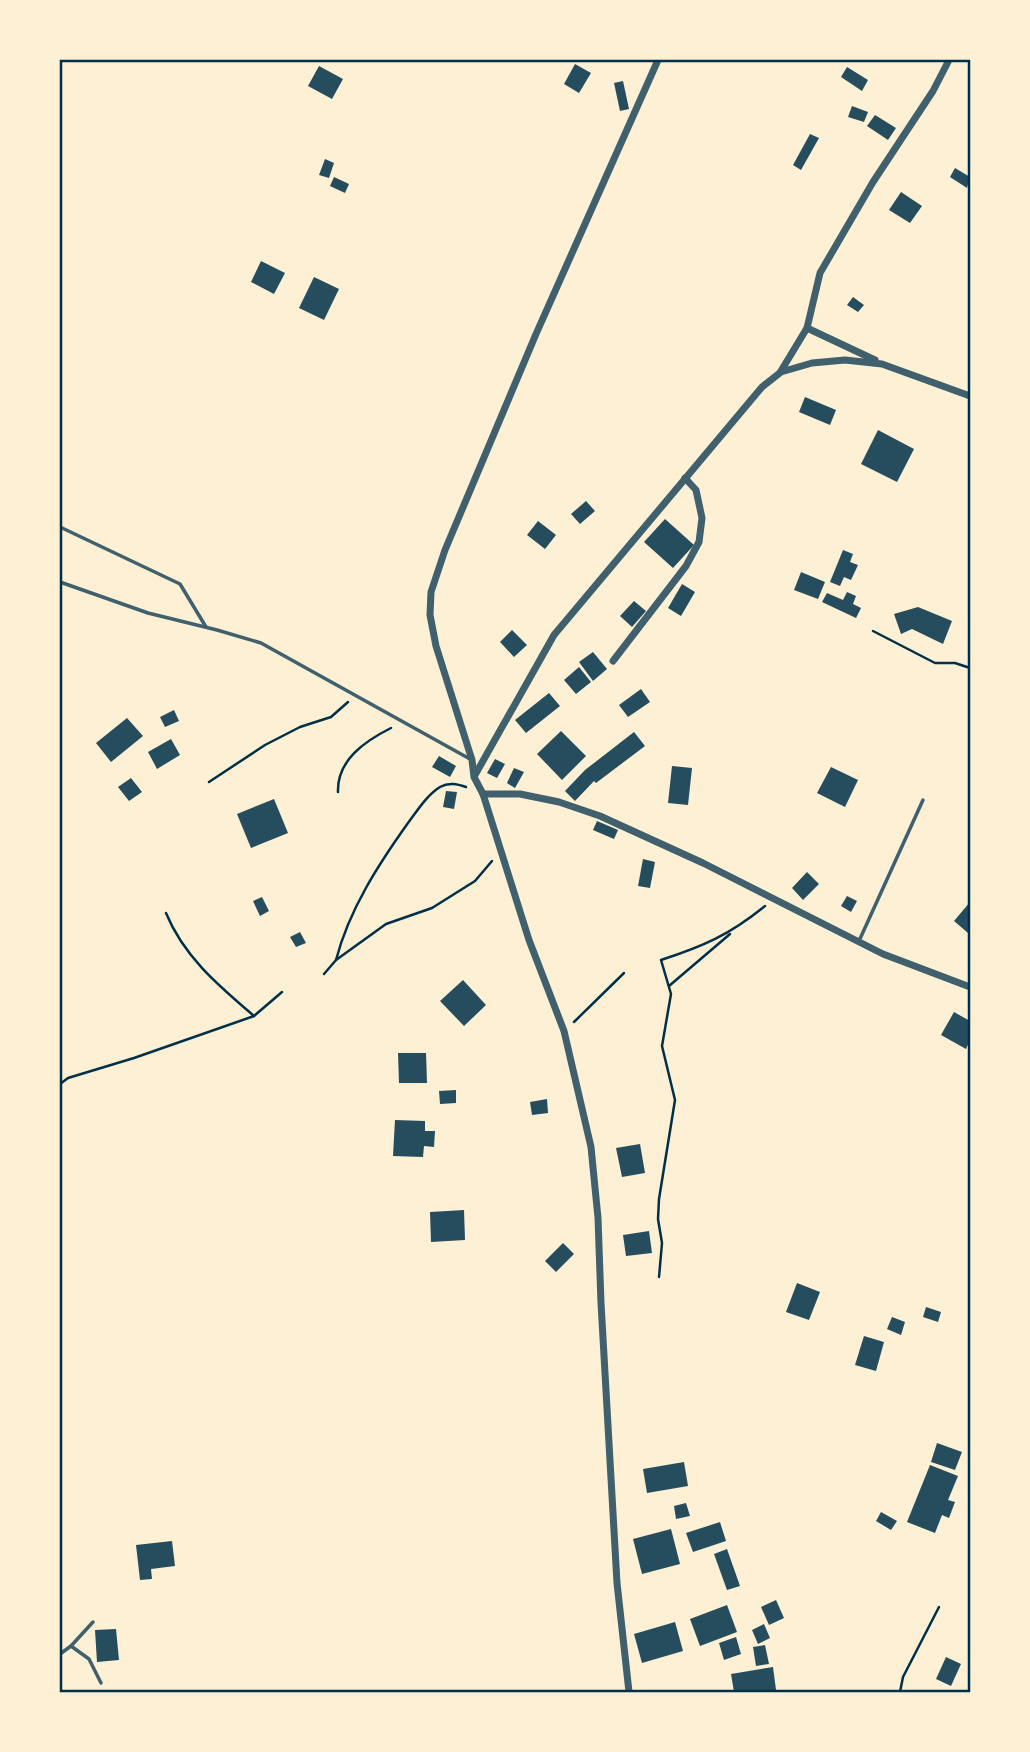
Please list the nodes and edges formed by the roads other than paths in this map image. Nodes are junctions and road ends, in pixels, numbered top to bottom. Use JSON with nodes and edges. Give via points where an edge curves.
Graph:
{"nodes":[{"id":1,"x":658,"y":60,"type":"edge"},
{"id":2,"x":949,"y":60,"type":"edge"},
{"id":3,"x":807,"y":328,"type":"junction"},
{"id":4,"x":882,"y":364,"type":"junction"},
{"id":5,"x":781,"y":372,"type":"junction"},
{"id":6,"x":971,"y":396,"type":"edge"},
{"id":7,"x":685,"y":478,"type":"junction"},
{"id":8,"x":60,"y":527,"type":"edge"},
{"id":9,"x":60,"y":582,"type":"edge"},
{"id":10,"x":206,"y":627,"type":"junction"},
{"id":11,"x":612,"y":661,"type":"dead end"},
{"id":12,"x":472,"y":760,"type":"junction"},
{"id":13,"x":474,"y":776,"type":"junction"},
{"id":14,"x":483,"y":794,"type":"junction"},
{"id":15,"x":923,"y":800,"type":"dead end"},
{"id":16,"x":859,"y":942,"type":"junction"},
{"id":17,"x":971,"y":988,"type":"edge"},
{"id":18,"x":93,"y":1622,"type":"dead end"},
{"id":19,"x":71,"y":1646,"type":"junction"},
{"id":20,"x":60,"y":1654,"type":"edge"},
{"id":21,"x":101,"y":1683,"type":"dead end"},
{"id":22,"x":629,"y":1692,"type":"edge"}],
"edges":[{"from":1,"to":12,"type":"street","via":[[536,334],[431,592],[436,646]]},
{"from":2,"to":3,"type":"street","via":[[820,273]]},
{"from":3,"to":4,"type":"street"},
{"from":3,"to":5,"type":"street"},
{"from":4,"to":5,"type":"street","via":[[845,360]]},
{"from":4,"to":6,"type":"street"},
{"from":5,"to":7,"type":"street","via":[[762,387]]},
{"from":7,"to":11,"type":"street","via":[[695,490],[702,518],[699,542],[686,566]]},
{"from":7,"to":13,"type":"street","via":[[554,635]]},
{"from":8,"to":10,"type":"lane","via":[[180,584]]},
{"from":9,"to":10,"type":"lane","via":[[148,613]]},
{"from":10,"to":12,"type":"lane","via":[[261,643]]},
{"from":12,"to":13,"type":"street"},
{"from":13,"to":14,"type":"street"},
{"from":14,"to":16,"type":"street","via":[[520,794],[600,816]]},
{"from":14,"to":22,"type":"street","via":[[529,940],[564,1031],[591,1147],[617,1583]]},
{"from":15,"to":16,"type":"lane"},
{"from":16,"to":17,"type":"street"},
{"from":18,"to":19,"type":"lane"},
{"from":19,"to":20,"type":"lane"},
{"from":19,"to":21,"type":"lane","via":[[89,1659]]}]}
